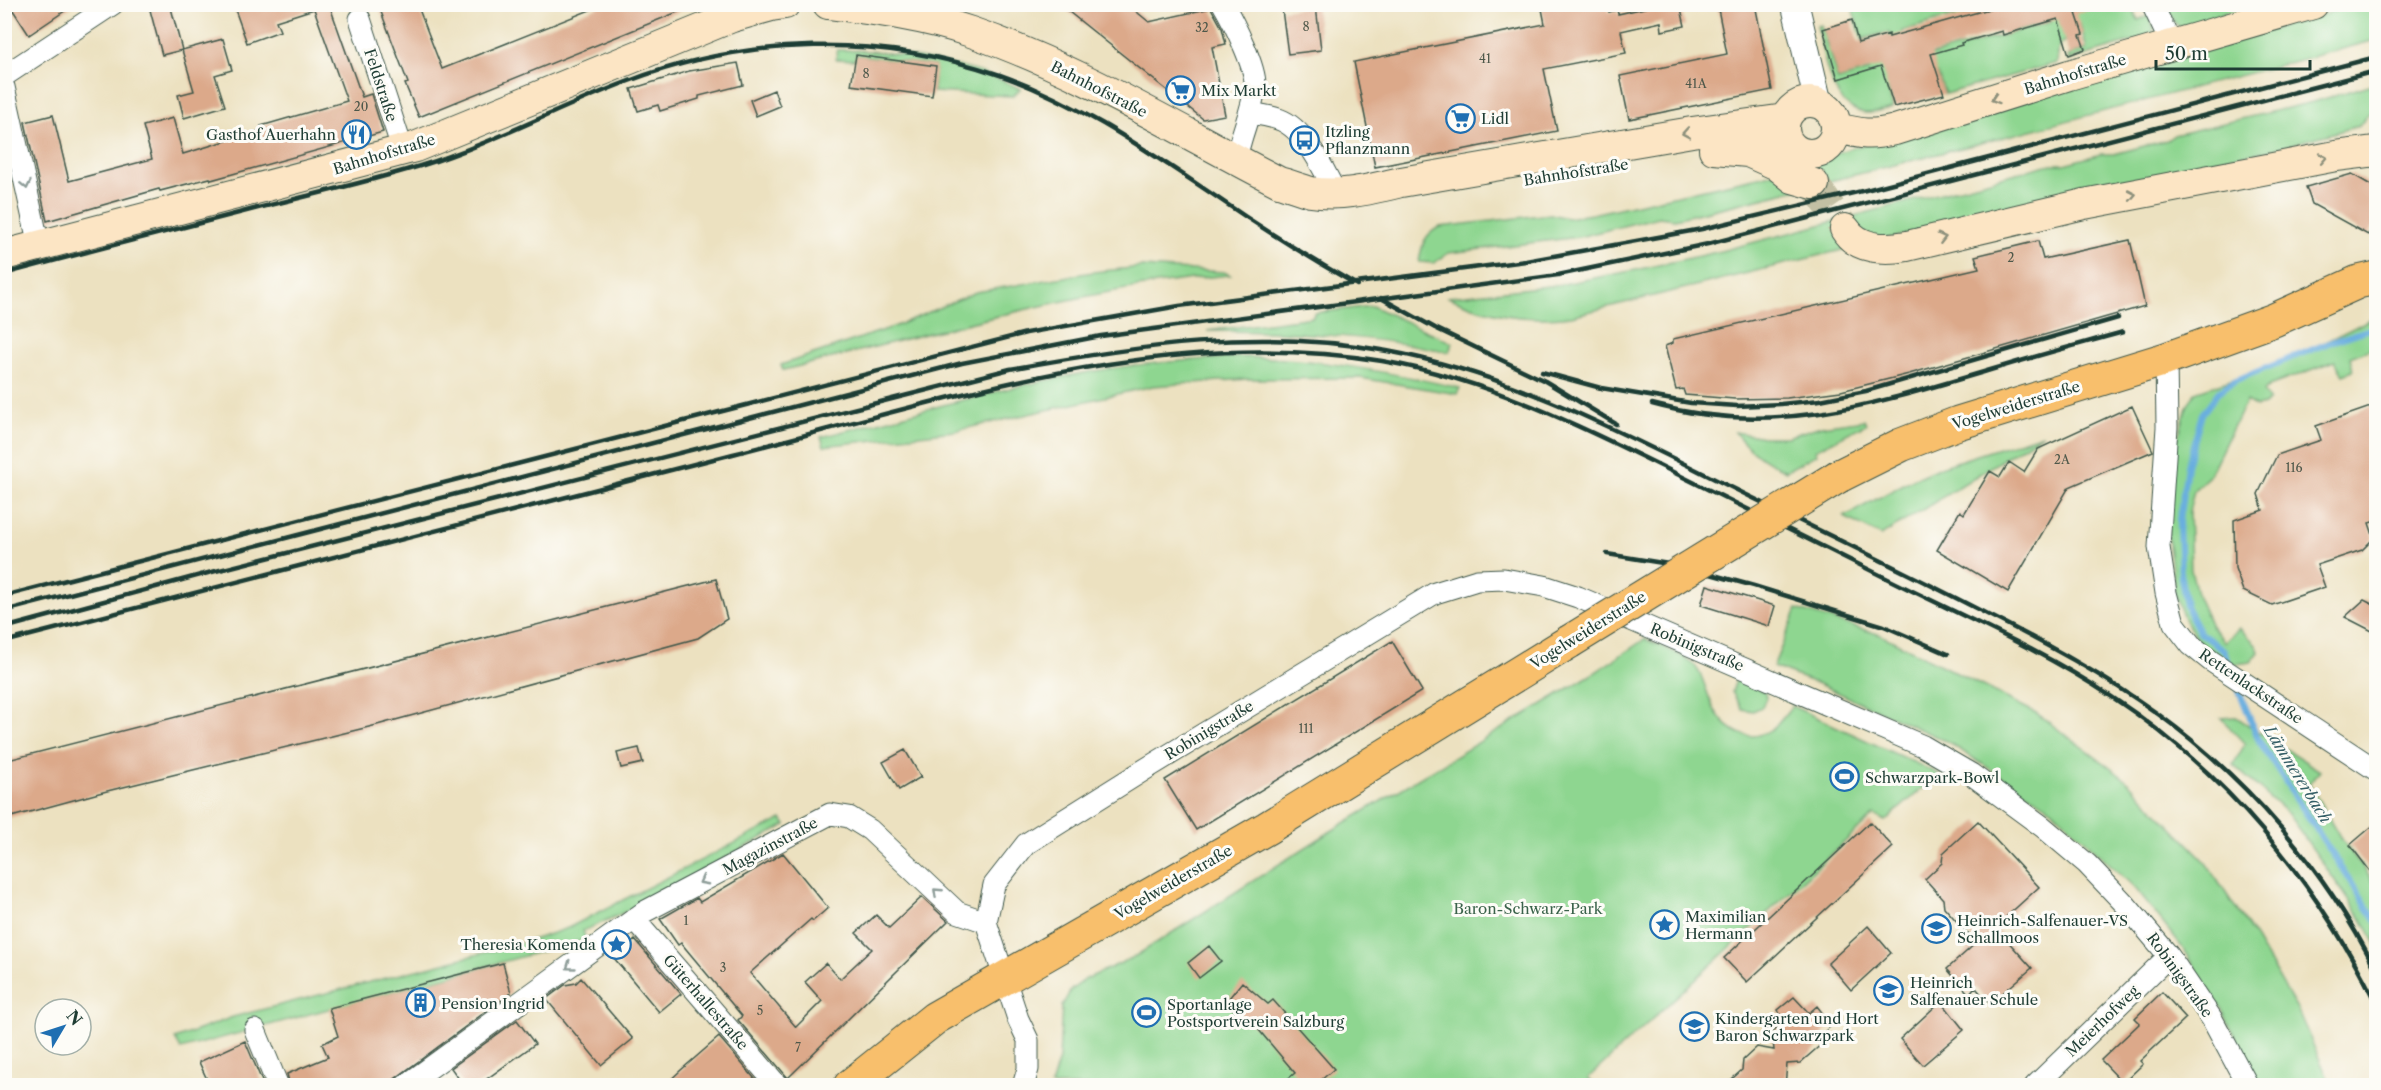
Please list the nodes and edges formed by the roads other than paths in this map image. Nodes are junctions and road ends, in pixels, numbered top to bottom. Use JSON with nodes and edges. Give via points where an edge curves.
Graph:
{"nodes":[{"id":1,"x":112,"y":4,"type":"edge"},
{"id":2,"x":785,"y":4,"type":"edge"},
{"id":3,"x":828,"y":4,"type":"edge"},
{"id":4,"x":1223,"y":4,"type":"edge"},
{"id":5,"x":1796,"y":4,"type":"edge"},
{"id":6,"x":2152,"y":4,"type":"edge"},
{"id":7,"x":2313,"y":4,"type":"edge"},
{"id":8,"x":2275,"y":10,"type":"edge"},
{"id":9,"x":360,"y":19,"type":"dead end"},
{"id":10,"x":2172,"y":46,"type":"junction"},
{"id":11,"x":4,"y":76,"type":"edge"},
{"id":12,"x":4,"y":87,"type":"edge"},
{"id":13,"x":1818,"y":102,"type":"junction"},
{"id":14,"x":1250,"y":113,"type":"junction"},
{"id":15,"x":1837,"y":128,"type":"junction"},
{"id":16,"x":1792,"y":139,"type":"junction"},
{"id":17,"x":1713,"y":149,"type":"junction"},
{"id":18,"x":403,"y":151,"type":"junction"},
{"id":19,"x":2375,"y":152,"type":"edge"},
{"id":20,"x":1236,"y":160,"type":"junction"},
{"id":21,"x":1349,"y":192,"type":"junction"},
{"id":22,"x":1845,"y":229,"type":"tunnel mouth"},
{"id":23,"x":39,"y":246,"type":"junction"},
{"id":24,"x":4,"y":255,"type":"edge"},
{"id":25,"x":2370,"y":273,"type":"edge"},
{"id":26,"x":2166,"y":359,"type":"junction"},
{"id":27,"x":2376,"y":770,"type":"edge"},
{"id":28,"x":634,"y":919,"type":"junction"},
{"id":29,"x":986,"y":922,"type":"junction"},
{"id":30,"x":2169,"y":956,"type":"junction"},
{"id":31,"x":1005,"y":978,"type":"junction"},
{"id":32,"x":255,"y":1030,"type":"dead end"},
{"id":33,"x":429,"y":1078,"type":"edge"},
{"id":34,"x":278,"y":1086,"type":"edge"},
{"id":35,"x":405,"y":1086,"type":"edge"},
{"id":36,"x":778,"y":1086,"type":"edge"},
{"id":37,"x":850,"y":1086,"type":"edge"},
{"id":38,"x":1023,"y":1086,"type":"edge"},
{"id":39,"x":2035,"y":1086,"type":"edge"},
{"id":40,"x":2248,"y":1086,"type":"edge"}],
"edges":[{"from":1,"to":11,"type":"street"},
{"from":2,"to":18,"type":"main road","name":"Bahnhofstraße","via":[[732,17]]},
{"from":3,"to":20,"type":"main road","name":"Bahnhofstraße","via":[[895,13],[969,31],[1003,44],[1067,71]]},
{"from":4,"to":14,"type":"street","via":[[1243,44],[1256,84]]},
{"from":5,"to":13,"type":"street"},
{"from":6,"to":10,"type":"street"},
{"from":7,"to":8,"type":"main road","name":"Bahnhofstraße"},
{"from":8,"to":10,"type":"main road","name":"Bahnhofstraße"},
{"from":9,"to":18,"type":"street","name":"Feldstraße"},
{"from":10,"to":15,"type":"main road","name":"Bahnhofstraße","one_way":true,"via":[[1895,130],[1860,135]]},
{"from":12,"to":23,"type":"street","one_way":true},
{"from":13,"to":15,"type":"main road","via":[[1832,112]]},
{"from":13,"to":16,"type":"main road","name":"Bahnhofstraße","via":[[1794,106]]},
{"from":14,"to":20,"type":"street"},
{"from":14,"to":21,"type":"street","via":[[1284,121],[1304,140],[1327,174]]},
{"from":15,"to":16,"type":"main road","name":"Bahnhofstraße","via":[[1826,149],[1818,153]]},
{"from":16,"to":17,"type":"main road","name":"Bahnhofstraße","via":[[1740,141]]},
{"from":16,"to":17,"type":"main road","via":[[1814,184],[1793,178],[1777,165],[1748,152]]},
{"from":16,"to":21,"type":"main road","name":"Bahnhofstraße","one_way":true,"via":[[1692,132]]},
{"from":17,"to":21,"type":"main road","name":"Bahnhofstraße","via":[[1404,199]]},
{"from":18,"to":23,"type":"main road","name":"Bahnhofstraße"},
{"from":22,"to":19,"type":"main road","one_way":true,"via":[[1855,240],[1869,246],[1907,246],[2084,204]]},
{"from":20,"to":21,"type":"main road","name":"Bahnhofstraße","via":[[1279,182],[1311,192]]},
{"from":23,"to":24,"type":"main road","name":"Bahnhofstraße"},
{"from":25,"to":26,"type":"main road","name":"Vogelweiderstraße","via":[[2274,320]]},
{"from":26,"to":27,"type":"street","name":"Rettenlackstraße","via":[[2167,427],[2159,547],[2175,623],[2191,645],[2211,661]]},
{"from":26,"to":31,"type":"main road","name":"Vogelweiderstraße","bridge":true,"via":[[1958,423],[1901,445],[1839,476],[1267,828]]},
{"from":29,"to":28,"type":"street","name":"Magazinstraße","one_way":true,"via":[[957,912],[870,830],[849,817],[830,814]]},
{"from":28,"to":33,"type":"street","name":"Magazinstraße","one_way":true},
{"from":28,"to":36,"type":"street","name":"Güterhallestraße"},
{"from":29,"to":30,"type":"street","name":"Robinigstraße","via":[[994,885],[1026,844],[1435,593],[1477,580],[1504,579],[1578,597],[1923,746],[1971,774],[2078,856],[2126,903]]},
{"from":29,"to":31,"type":"street"},
{"from":30,"to":39,"type":"street","name":"Meierhofweg"},
{"from":30,"to":40,"type":"street","name":"Robinigstraße","via":[[2212,1019]]},
{"from":31,"to":37,"type":"main road","name":"Vogelweiderstraße","via":[[935,1018]]},
{"from":31,"to":38,"type":"street","via":[[1028,1040],[1028,1069]]},
{"from":32,"to":34,"type":"street"},
{"from":33,"to":35,"type":"street","name":"Magazinstraße"}]}
